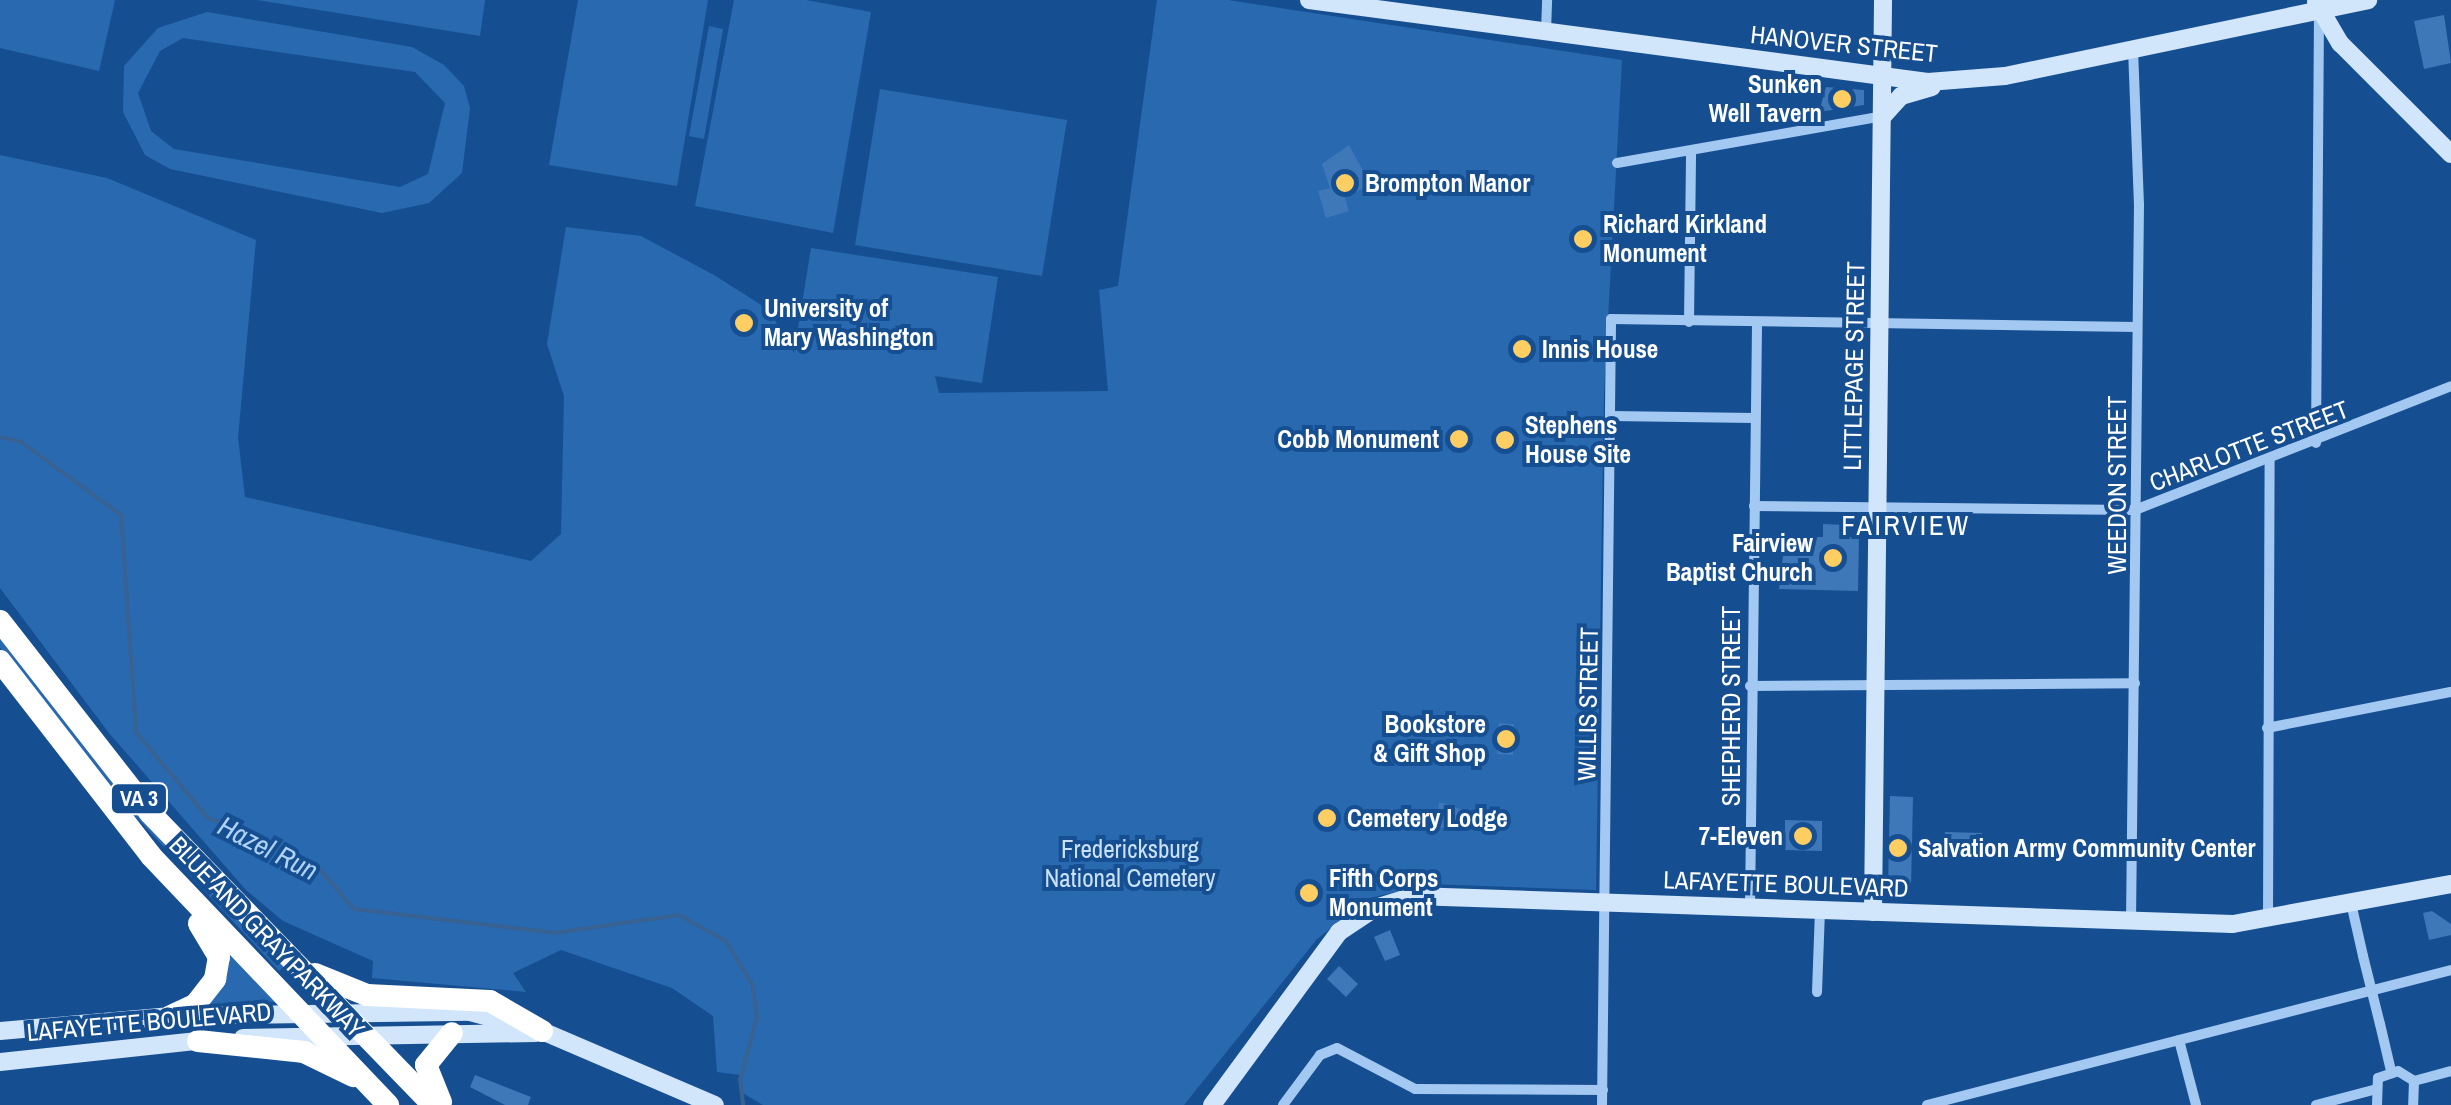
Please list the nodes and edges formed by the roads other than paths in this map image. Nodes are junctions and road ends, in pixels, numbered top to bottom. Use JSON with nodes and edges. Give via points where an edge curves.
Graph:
{"nodes":[{"id":1,"x":1309,"y":0,"type":"edge"},
{"id":2,"x":1547,"y":0,"type":"edge"},
{"id":3,"x":1884,"y":0,"type":"edge"},
{"id":4,"x":2368,"y":0,"type":"edge"},
{"id":5,"x":2317,"y":5,"type":"edge"},
{"id":6,"x":1546,"y":32,"type":"junction"},
{"id":7,"x":2133,"y":50,"type":"junction"},
{"id":8,"x":1882,"y":78,"type":"junction"},
{"id":9,"x":1954,"y":80,"type":"junction"},
{"id":10,"x":1882,"y":116,"type":"junction"},
{"id":11,"x":1692,"y":153,"type":"junction"},
{"id":12,"x":2451,"y":154,"type":"edge"},
{"id":13,"x":1617,"y":163,"type":"dead end"},
{"id":14,"x":1689,"y":322,"type":"junction"},
{"id":15,"x":1757,"y":324,"type":"junction"},
{"id":16,"x":1879,"y":326,"type":"junction"},
{"id":17,"x":2137,"y":327,"type":"junction"},
{"id":18,"x":2451,"y":386,"type":"edge"},
{"id":19,"x":1611,"y":416,"type":"junction"},
{"id":20,"x":1754,"y":418,"type":"junction"},
{"id":21,"x":2316,"y":443,"type":"junction"},
{"id":22,"x":2270,"y":461,"type":"junction"},
{"id":23,"x":1754,"y":506,"type":"junction"},
{"id":24,"x":1878,"y":507,"type":"junction"},
{"id":25,"x":2135,"y":510,"type":"junction"},
{"id":26,"x":0,"y":621,"type":"edge"},
{"id":27,"x":0,"y":662,"type":"edge"},
{"id":28,"x":1876,"y":684,"type":"junction"},
{"id":29,"x":2135,"y":684,"type":"junction"},
{"id":30,"x":1750,"y":686,"type":"junction"},
{"id":31,"x":2451,"y":692,"type":"edge"},
{"id":32,"x":2267,"y":728,"type":"junction"},
{"id":33,"x":2451,"y":884,"type":"edge"},
{"id":34,"x":186,"y":894,"type":"junction"},
{"id":35,"x":1606,"y":902,"type":"junction"},
{"id":36,"x":2351,"y":903,"type":"junction"},
{"id":37,"x":1750,"y":908,"type":"junction"},
{"id":38,"x":1820,"y":910,"type":"junction"},
{"id":39,"x":1872,"y":912,"type":"junction"},
{"id":40,"x":2131,"y":920,"type":"junction"},
{"id":41,"x":2268,"y":921,"type":"junction"},
{"id":42,"x":294,"y":963,"type":"junction"},
{"id":43,"x":2451,"y":970,"type":"edge"},
{"id":44,"x":1817,"y":992,"type":"dead end"},
{"id":45,"x":303,"y":1014,"type":"junction"},
{"id":46,"x":170,"y":1016,"type":"junction"},
{"id":47,"x":348,"y":1016,"type":"junction"},
{"id":48,"x":2,"y":1026,"type":"edge"},
{"id":49,"x":542,"y":1031,"type":"junction"},
{"id":50,"x":452,"y":1033,"type":"junction"},
{"id":51,"x":322,"y":1034,"type":"junction"},
{"id":52,"x":365,"y":1034,"type":"junction"},
{"id":53,"x":2179,"y":1040,"type":"junction"},
{"id":54,"x":198,"y":1041,"type":"junction"},
{"id":55,"x":0,"y":1059,"type":"edge"},
{"id":56,"x":2451,"y":1070,"type":"edge"},
{"id":57,"x":2391,"y":1071,"type":"junction"},
{"id":58,"x":2414,"y":1081,"type":"junction"},
{"id":59,"x":369,"y":1084,"type":"junction"},
{"id":60,"x":1603,"y":1090,"type":"junction"},
{"id":61,"x":2372,"y":1090,"type":"junction"},
{"id":62,"x":388,"y":1105,"type":"edge"},
{"id":63,"x":432,"y":1105,"type":"edge"},
{"id":64,"x":443,"y":1105,"type":"edge"},
{"id":65,"x":714,"y":1105,"type":"edge"},
{"id":66,"x":1212,"y":1105,"type":"edge"},
{"id":67,"x":1283,"y":1105,"type":"edge"},
{"id":68,"x":1602,"y":1105,"type":"edge"},
{"id":69,"x":1927,"y":1105,"type":"edge"},
{"id":70,"x":2196,"y":1105,"type":"edge"},
{"id":71,"x":2316,"y":1105,"type":"edge"},
{"id":72,"x":2376,"y":1105,"type":"edge"},
{"id":73,"x":2413,"y":1105,"type":"edge"}],
"edges":[{"from":1,"to":6,"type":"main road","name":"HANOVER STREET"},
{"from":2,"to":6,"type":"street"},
{"from":3,"to":8,"type":"main road","name":"LITTLEPAGE STREET"},
{"from":4,"to":5,"type":"main road","name":"HANOVER STREET"},
{"from":5,"to":7,"type":"main road","name":"HANOVER STREET"},
{"from":5,"to":12,"type":"main road","via":[[2340,42]]},
{"from":5,"to":21,"type":"street"},
{"from":6,"to":8,"type":"main road","name":"HANOVER STREET"},
{"from":7,"to":9,"type":"main road","name":"HANOVER STREET"},
{"from":7,"to":17,"type":"street","name":"WEEDON STREET"},
{"from":8,"to":9,"type":"main road","name":"HANOVER STREET"},
{"from":8,"to":10,"type":"main road","name":"LITTLEPAGE STREET"},
{"from":9,"to":10,"type":"main road","via":[[1900,96]]},
{"from":10,"to":11,"type":"street"},
{"from":10,"to":16,"type":"main road","name":"LITTLEPAGE STREET"},
{"from":11,"to":13,"type":"street"},
{"from":11,"to":14,"type":"street"},
{"from":14,"to":15,"type":"street"},
{"from":14,"to":19,"type":"street","name":"WILLIS STREET","via":[[1611,319]]},
{"from":15,"to":16,"type":"street"},
{"from":15,"to":20,"type":"street","name":"SHEPHERD STREET"},
{"from":16,"to":17,"type":"street"},
{"from":16,"to":24,"type":"main road","name":"LITTLEPAGE STREET"},
{"from":17,"to":25,"type":"street","name":"WEEDON STREET"},
{"from":18,"to":21,"type":"street","name":"CHARLOTTE STREET"},
{"from":19,"to":20,"type":"street"},
{"from":19,"to":35,"type":"street","name":"WILLIS STREET"},
{"from":20,"to":23,"type":"street","name":"SHEPHERD STREET"},
{"from":21,"to":22,"type":"street","name":"CHARLOTTE STREET"},
{"from":22,"to":25,"type":"street","name":"CHARLOTTE STREET"},
{"from":22,"to":32,"type":"street"},
{"from":23,"to":24,"type":"street","name":"CHARLOTTE STREET"},
{"from":23,"to":30,"type":"street","name":"SHEPHERD STREET"},
{"from":24,"to":25,"type":"street","name":"CHARLOTTE STREET"},
{"from":24,"to":28,"type":"main road","name":"LITTLEPAGE STREET"},
{"from":25,"to":29,"type":"street","name":"WEEDON STREET"},
{"from":26,"to":42,"type":"highway","name":"BLUE AND GRAY PARKWAY","number":"VA 3","via":[[150,812]]},
{"from":27,"to":34,"type":"highway","name":"BLUE AND GRAY PARKWAY","number":"VA 3"},
{"from":28,"to":29,"type":"street"},
{"from":28,"to":30,"type":"street"},
{"from":28,"to":39,"type":"main road","name":"LITTLEPAGE STREET"},
{"from":29,"to":40,"type":"street","name":"WEEDON STREET"},
{"from":30,"to":37,"type":"street","name":"SHEPHERD STREET"},
{"from":31,"to":32,"type":"street"},
{"from":32,"to":41,"type":"street"},
{"from":33,"to":36,"type":"main road","name":"LAFAYETTE BOULEVARD"},
{"from":34,"to":45,"type":"highway","name":"BLUE AND GRAY PARKWAY","number":"VA 3"},
{"from":34,"to":46,"type":"highway","via":[[218,967],[206,995]]},
{"from":35,"to":37,"type":"main road","name":"LAFAYETTE BOULEVARD"},
{"from":35,"to":60,"type":"street","name":"WILLIS STREET"},
{"from":35,"to":66,"type":"main road","name":"LAFAYETTE BOULEVARD","via":[[1414,896],[1374,908],[1344,928],[1304,974]]},
{"from":36,"to":41,"type":"main road","name":"LAFAYETTE BOULEVARD"},
{"from":36,"to":57,"type":"street","bridge":true},
{"from":37,"to":38,"type":"main road","name":"LAFAYETTE BOULEVARD"},
{"from":38,"to":39,"type":"main road","name":"LAFAYETTE BOULEVARD"},
{"from":38,"to":44,"type":"street"},
{"from":39,"to":40,"type":"main road","name":"LAFAYETTE BOULEVARD"},
{"from":40,"to":41,"type":"main road","name":"LAFAYETTE BOULEVARD"},
{"from":42,"to":47,"type":"highway","name":"BLUE AND GRAY PARKWAY","number":"VA 3"},
{"from":42,"to":49,"type":"highway","via":[[367,995],[490,1001]]},
{"from":43,"to":53,"type":"street"},
{"from":45,"to":46,"type":"main road","name":"LAFAYETTE BOULEVARD"},
{"from":45,"to":47,"type":"main road","name":"LAFAYETTE BOULEVARD"},
{"from":45,"to":51,"type":"highway","name":"BLUE AND GRAY PARKWAY","number":"VA 3"},
{"from":46,"to":48,"type":"main road","name":"LAFAYETTE BOULEVARD"},
{"from":47,"to":49,"type":"main road","name":"LAFAYETTE BOULEVARD","via":[[470,1012]]},
{"from":47,"to":52,"type":"highway","name":"BLUE AND GRAY PARKWAY","number":"VA 3"},
{"from":48,"to":55,"type":"main road"},
{"from":49,"to":50,"type":"main road","name":"LAFAYETTE BOULEVARD"},
{"from":49,"to":65,"type":"main road","name":"LAFAYETTE BOULEVARD"},
{"from":50,"to":52,"type":"main road","name":"LAFAYETTE BOULEVARD"},
{"from":50,"to":64,"type":"highway","via":[[426,1065]]},
{"from":51,"to":52,"type":"main road","name":"LAFAYETTE BOULEVARD"},
{"from":51,"to":54,"type":"main road","name":"LAFAYETTE BOULEVARD"},
{"from":51,"to":59,"type":"highway","name":"BLUE AND GRAY PARKWAY","number":"VA 3"},
{"from":52,"to":63,"type":"highway","name":"BLUE AND GRAY PARKWAY","number":"VA 3"},
{"from":53,"to":69,"type":"street"},
{"from":53,"to":70,"type":"street"},
{"from":54,"to":55,"type":"main road","name":"LAFAYETTE BOULEVARD"},
{"from":54,"to":59,"type":"highway","via":[[304,1052]]},
{"from":56,"to":58,"type":"street"},
{"from":57,"to":58,"type":"street"},
{"from":57,"to":61,"type":"street"},
{"from":58,"to":73,"type":"street"},
{"from":59,"to":62,"type":"highway","name":"BLUE AND GRAY PARKWAY","number":"VA 3"},
{"from":60,"to":67,"type":"street","via":[[1416,1090],[1337,1048],[1320,1055]]},
{"from":60,"to":68,"type":"street","name":"WILLIS STREET"},
{"from":61,"to":71,"type":"street"},
{"from":61,"to":72,"type":"street"}]}
